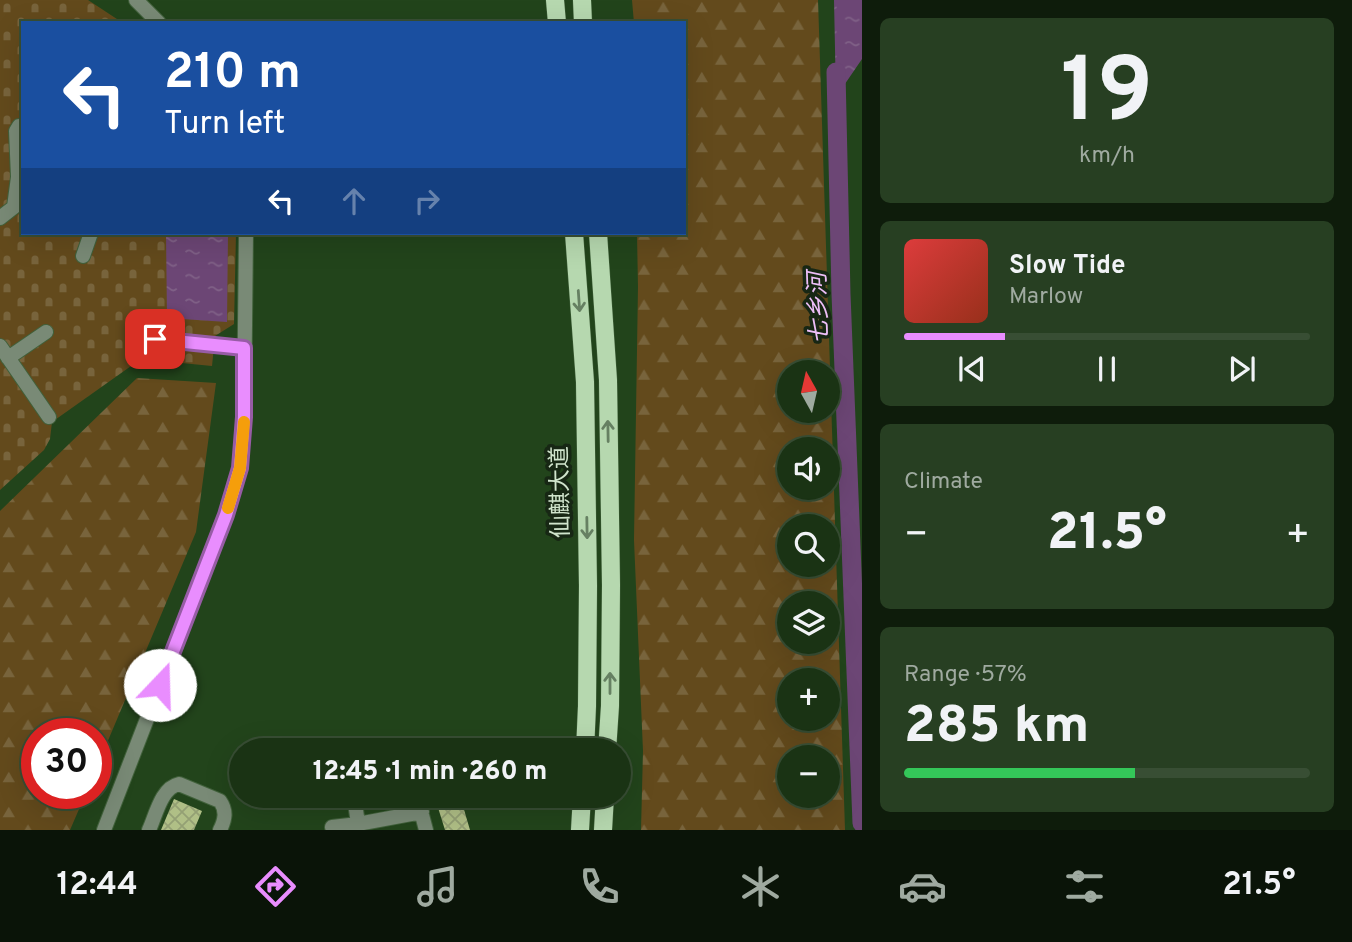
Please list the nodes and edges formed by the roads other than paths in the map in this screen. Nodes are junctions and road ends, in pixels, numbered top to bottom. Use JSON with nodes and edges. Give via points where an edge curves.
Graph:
{"nodes":[{"id":1,"x":136,"y":0,"type":"edge"},
{"id":2,"x":555,"y":0,"type":"edge"},
{"id":3,"x":582,"y":0,"type":"edge"},
{"id":4,"x":154,"y":20,"type":"edge"},
{"id":5,"x":557,"y":21,"type":"edge"},
{"id":6,"x":583,"y":21,"type":"edge"},
{"id":7,"x":21,"y":126,"type":"edge"},
{"id":8,"x":0,"y":218,"type":"edge"},
{"id":9,"x":90,"y":235,"type":"edge"},
{"id":10,"x":246,"y":235,"type":"edge"},
{"id":11,"x":575,"y":235,"type":"edge"},
{"id":12,"x":598,"y":235,"type":"edge"},
{"id":13,"x":83,"y":256,"type":"dead end"},
{"id":14,"x":46,"y":331,"type":"dead end"},
{"id":15,"x":155,"y":339,"type":"dead end"},
{"id":16,"x":244,"y":348,"type":"junction"},
{"id":17,"x":4,"y":352,"type":"edge"},
{"id":18,"x":49,"y":417,"type":"dead end"},
{"id":19,"x":586,"y":738,"type":"edge"},
{"id":20,"x":608,"y":738,"type":"edge"},
{"id":21,"x":357,"y":808,"type":"edge"},
{"id":22,"x":421,"y":808,"type":"edge"},
{"id":23,"x":581,"y":808,"type":"edge"},
{"id":24,"x":604,"y":808,"type":"edge"},
{"id":25,"x":422,"y":812,"type":"junction"},
{"id":26,"x":332,"y":827,"type":"dead end"},
{"id":27,"x":358,"y":827,"type":"edge"},
{"id":28,"x":104,"y":830,"type":"edge"},
{"id":29,"x":149,"y":830,"type":"edge"},
{"id":30,"x":220,"y":830,"type":"edge"},
{"id":31,"x":426,"y":830,"type":"edge"},
{"id":32,"x":580,"y":830,"type":"edge"},
{"id":33,"x":603,"y":830,"type":"edge"}],
"edges":[{"from":1,"to":4,"type":"street"},
{"from":2,"to":5,"type":"main road"},
{"from":3,"to":6,"type":"main road"},
{"from":7,"to":8,"type":"street","via":[[16,131],[14,207]]},
{"from":9,"to":13,"type":"street"},
{"from":10,"to":16,"type":"street"},
{"from":11,"to":19,"type":"main road","name":"仙麒大道","one_way":true,"via":[[585,382]]},
{"from":20,"to":12,"type":"main road","name":"仙麒大道","one_way":true,"via":[[608,380]]},
{"from":14,"to":17,"type":"street"},
{"from":15,"to":16,"type":"street"},
{"from":16,"to":28,"type":"street","via":[[240,468]]},
{"from":17,"to":18,"type":"street"},
{"from":21,"to":27,"type":"street"},
{"from":22,"to":25,"type":"street"},
{"from":23,"to":32,"type":"main road"},
{"from":24,"to":33,"type":"main road"},
{"from":25,"to":27,"type":"street"},
{"from":25,"to":31,"type":"street"},
{"from":26,"to":27,"type":"street"},
{"from":29,"to":30,"type":"street","via":[[167,790],[179,785],[220,801],[226,815]]}]}
